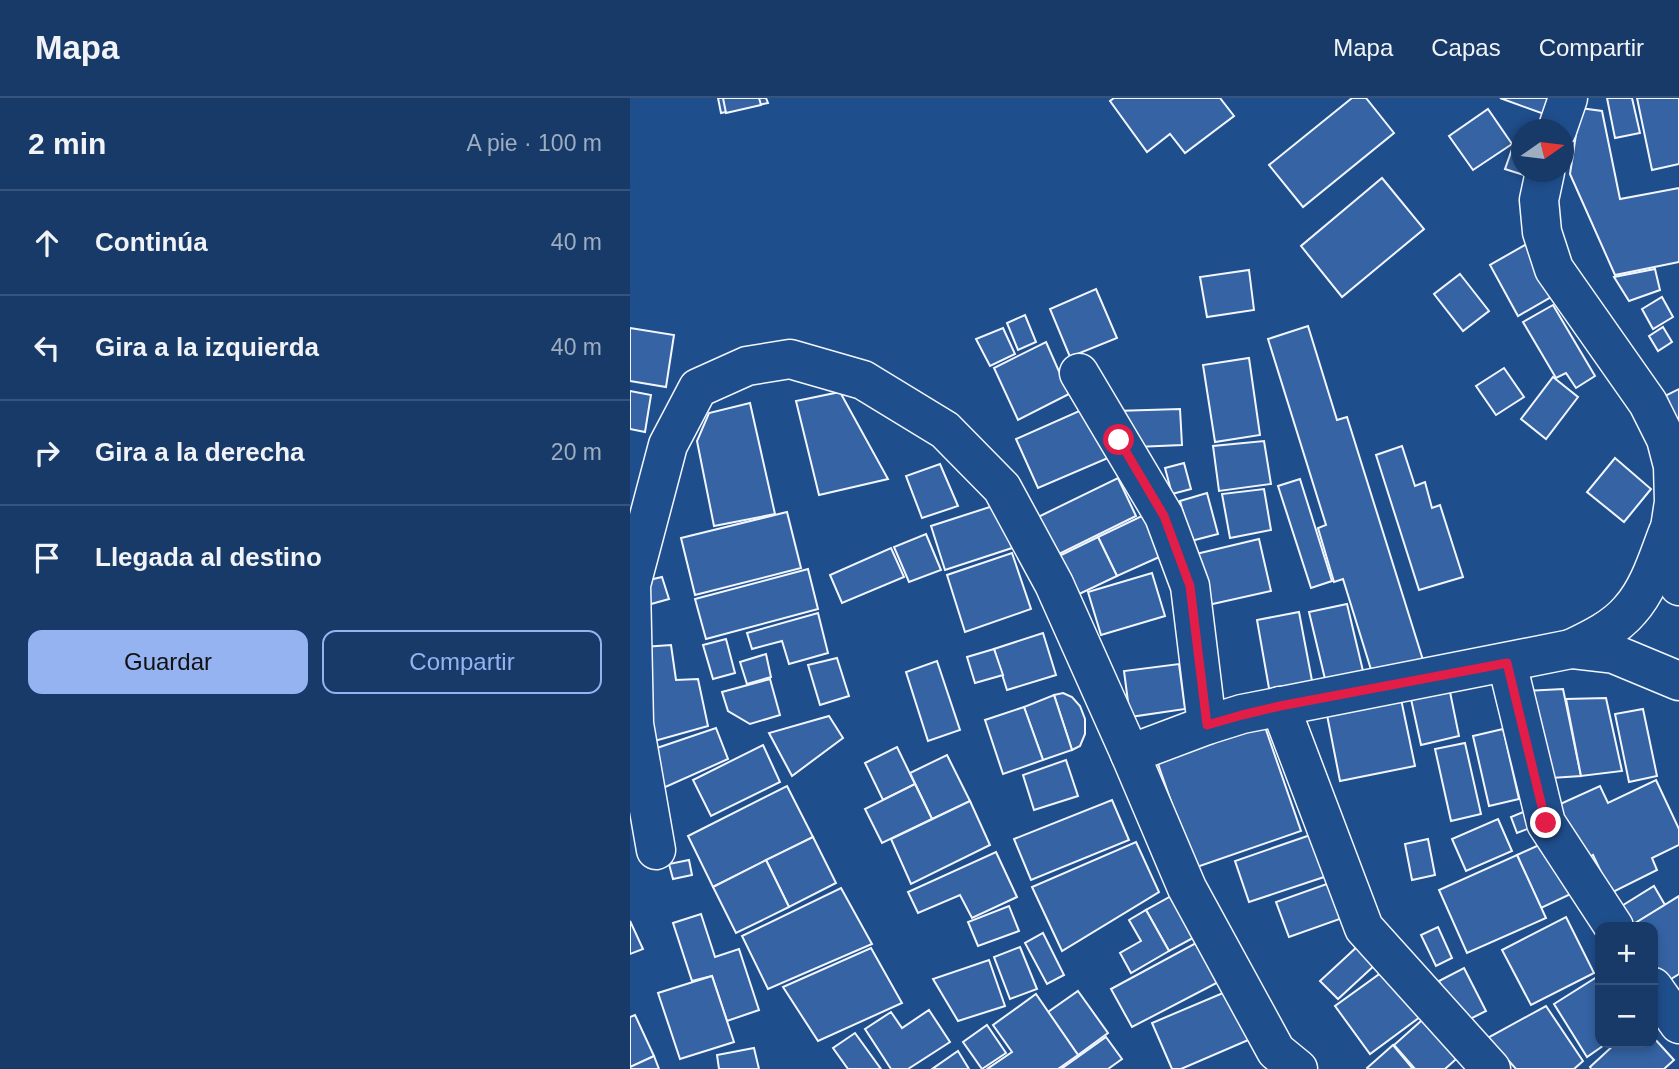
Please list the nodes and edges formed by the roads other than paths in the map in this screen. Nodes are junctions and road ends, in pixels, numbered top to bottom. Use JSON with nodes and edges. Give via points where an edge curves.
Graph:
{"nodes":[{"id":1,"x":1569,"y":98,"type":"edge"},
{"id":2,"x":1560,"y":119,"type":"edge"},
{"id":3,"x":1543,"y":182,"type":"edge"},
{"id":4,"x":1079,"y":373,"type":"dead end"},
{"id":5,"x":1670,"y":528,"type":"junction"},
{"id":6,"x":1679,"y":586,"type":"edge"},
{"id":7,"x":1571,"y":649,"type":"junction"},
{"id":8,"x":1507,"y":663,"type":"junction"},
{"id":9,"x":1679,"y":681,"type":"edge"},
{"id":10,"x":1280,"y":706,"type":"junction"},
{"id":11,"x":1207,"y":725,"type":"junction"},
{"id":12,"x":1130,"y":754,"type":"junction"},
{"id":13,"x":656,"y":850,"type":"dead end"},
{"id":14,"x":1611,"y":922,"type":"edge"},
{"id":15,"x":1658,"y":993,"type":"edge"},
{"id":16,"x":1679,"y":1024,"type":"edge"},
{"id":17,"x":1298,"y":1069,"type":"edge"},
{"id":18,"x":1491,"y":1069,"type":"edge"}],
"edges":[{"from":1,"to":2,"type":"street"},
{"from":3,"to":5,"type":"street","via":[[1539,200],[1542,232],[1554,268],[1648,402],[1666,439],[1673,466]]},
{"from":4,"to":11,"type":"street","via":[[1164,516],[1190,586]]},
{"from":5,"to":6,"type":"street"},
{"from":5,"to":7,"type":"street","via":[[1650,579],[1630,610],[1601,634]]},
{"from":7,"to":8,"type":"street"},
{"from":7,"to":9,"type":"street","via":[[1614,654]]},
{"from":8,"to":10,"type":"street"},
{"from":8,"to":14,"type":"street","via":[[1546,823]]},
{"from":10,"to":11,"type":"street"},
{"from":10,"to":18,"type":"street","via":[[1364,928]]},
{"from":11,"to":12,"type":"street"},
{"from":12,"to":13,"type":"street","via":[[1054,584],[1002,488],[945,430],[863,380],[790,359],[747,366],[698,388],[668,444],[631,585],[634,724]]},
{"from":12,"to":17,"type":"street","via":[[1187,888],[1276,1051]]},
{"from":15,"to":16,"type":"street"}]}
